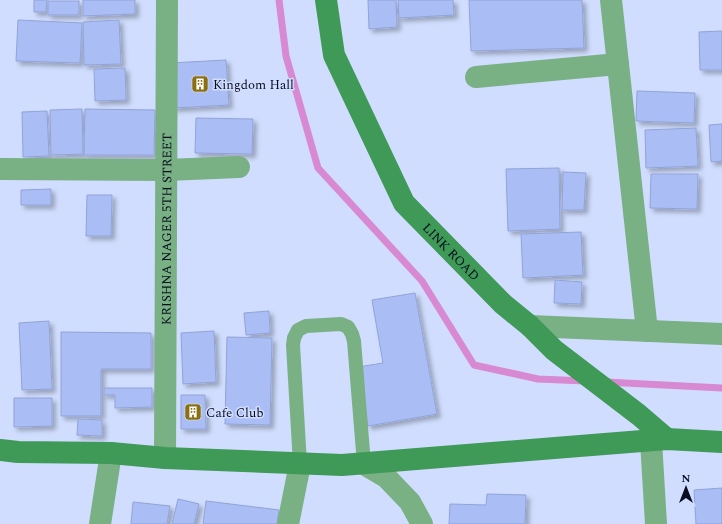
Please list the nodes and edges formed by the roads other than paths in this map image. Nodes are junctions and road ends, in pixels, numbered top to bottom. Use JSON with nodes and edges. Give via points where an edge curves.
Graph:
{"nodes":[{"id":1,"x":167,"y":0,"type":"edge"},
{"id":2,"x":326,"y":0,"type":"edge"},
{"id":3,"x":611,"y":0,"type":"edge"},
{"id":4,"x":618,"y":64,"type":"junction"},
{"id":5,"x":476,"y":77,"type":"dead end"},
{"id":6,"x":239,"y":167,"type":"dead end"},
{"id":7,"x":0,"y":169,"type":"edge"},
{"id":8,"x":167,"y":170,"type":"junction"},
{"id":9,"x":530,"y":326,"type":"junction"},
{"id":10,"x":647,"y":331,"type":"junction"},
{"id":11,"x":722,"y":334,"type":"edge"},
{"id":12,"x":659,"y":440,"type":"junction"},
{"id":13,"x":722,"y":442,"type":"edge"},
{"id":14,"x":0,"y":450,"type":"edge"},
{"id":15,"x":111,"y":453,"type":"junction"},
{"id":16,"x":165,"y":458,"type":"junction"},
{"id":17,"x":300,"y":464,"type":"junction"},
{"id":18,"x":364,"y":464,"type":"junction"},
{"id":19,"x":100,"y":524,"type":"edge"},
{"id":20,"x":288,"y":524,"type":"edge"},
{"id":21,"x":422,"y":524,"type":"edge"},
{"id":22,"x":656,"y":524,"type":"edge"}],
"edges":[{"from":1,"to":8,"type":"street","name":"KRISHNA NAGER 5TH STREET"},
{"from":2,"to":9,"type":"street","name":"LINK ROAD","via":[[334,55],[404,203],[502,304]]},
{"from":3,"to":4,"type":"street"},
{"from":4,"to":5,"type":"street"},
{"from":4,"to":10,"type":"street"},
{"from":6,"to":8,"type":"street"},
{"from":7,"to":8,"type":"street"},
{"from":8,"to":16,"type":"street","name":"KRISHNA NAGER 5TH STREET"},
{"from":9,"to":10,"type":"street"},
{"from":9,"to":12,"type":"street","name":"LINK ROAD","via":[[554,350],[639,415]]},
{"from":10,"to":11,"type":"street"},
{"from":12,"to":13,"type":"street"},
{"from":12,"to":18,"type":"street"},
{"from":12,"to":22,"type":"street"},
{"from":14,"to":15,"type":"street"},
{"from":15,"to":16,"type":"street"},
{"from":15,"to":19,"type":"street"},
{"from":16,"to":17,"type":"street"},
{"from":17,"to":18,"type":"street"},
{"from":17,"to":18,"type":"lane","via":[[294,338],[298,330],[306,326],[341,324],[348,327],[354,341]]},
{"from":17,"to":20,"type":"street"},
{"from":18,"to":21,"type":"street","via":[[386,477],[410,502]]}]}
